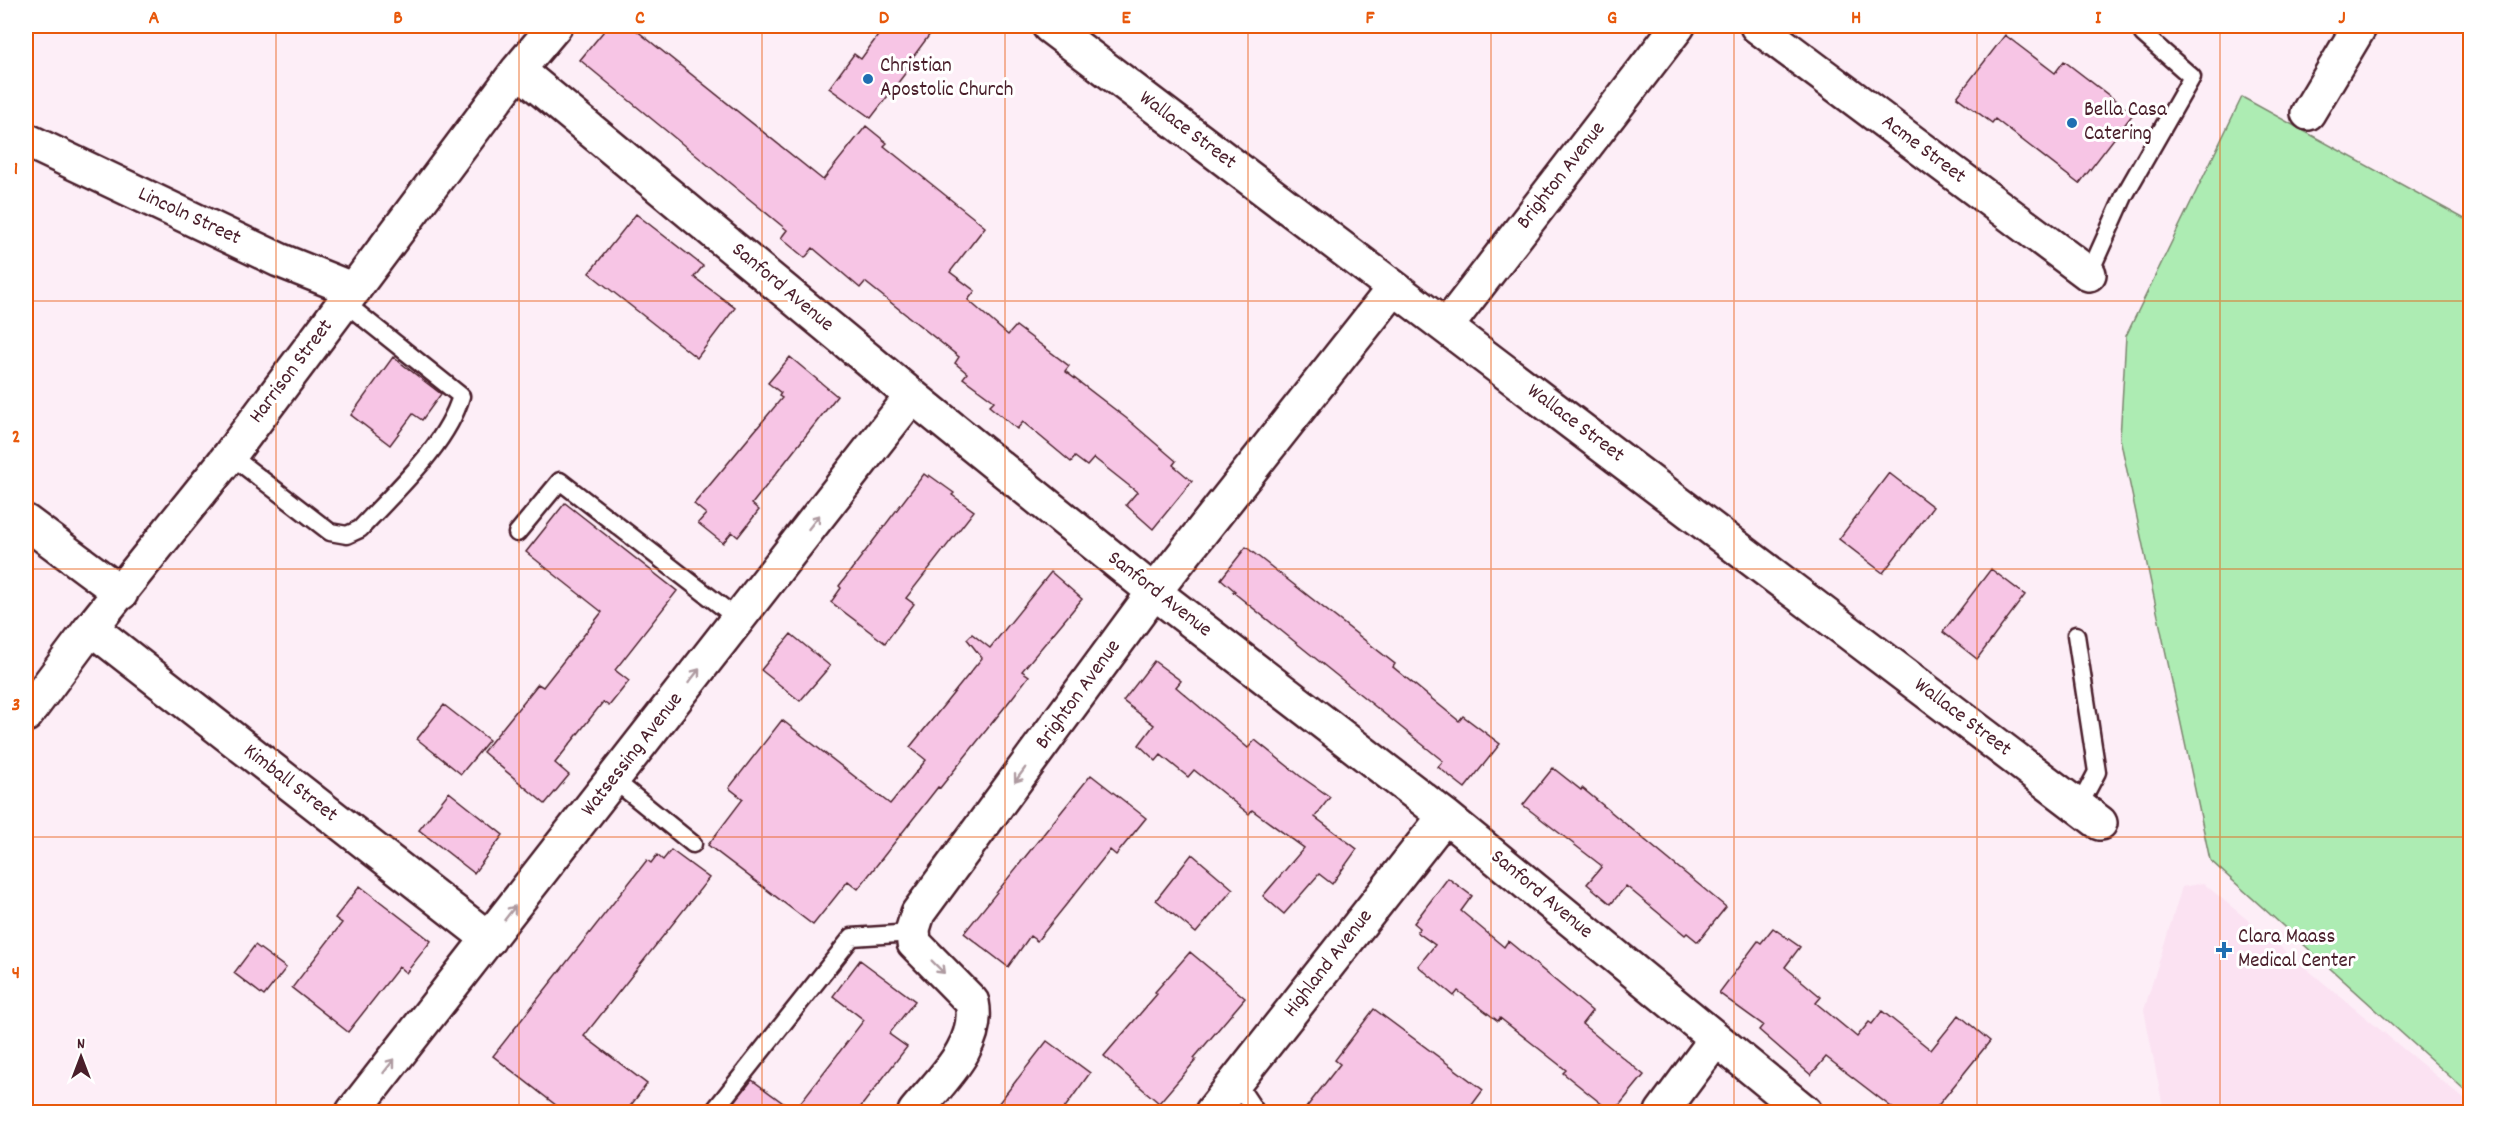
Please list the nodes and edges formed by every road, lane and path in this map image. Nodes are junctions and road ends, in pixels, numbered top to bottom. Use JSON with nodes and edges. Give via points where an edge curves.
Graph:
{"nodes":[{"id":1,"x":555,"y":26,"type":"edge"},
{"id":2,"x":1049,"y":26,"type":"edge"},
{"id":3,"x":1678,"y":26,"type":"edge"},
{"id":4,"x":1757,"y":26,"type":"edge"},
{"id":5,"x":2360,"y":26,"type":"edge"},
{"id":6,"x":2143,"y":34,"type":"dead end"},
{"id":7,"x":518,"y":70,"type":"junction"},
{"id":8,"x":2308,"y":113,"type":"dead end"},
{"id":9,"x":26,"y":140,"type":"edge"},
{"id":10,"x":2089,"y":274,"type":"joint"},
{"id":11,"x":1394,"y":288,"type":"junction"},
{"id":12,"x":349,"y":296,"type":"junction"},
{"id":13,"x":1446,"y":327,"type":"junction"},
{"id":14,"x":912,"y":396,"type":"junction"},
{"id":15,"x":230,"y":455,"type":"junction"},
{"id":16,"x":26,"y":522,"type":"edge"},
{"id":17,"x":517,"y":534,"type":"dead end"},
{"id":18,"x":1154,"y":592,"type":"junction"},
{"id":19,"x":122,"y":593,"type":"junction"},
{"id":20,"x":738,"y":619,"type":"junction"},
{"id":21,"x":91,"y":628,"type":"junction"},
{"id":22,"x":2076,"y":635,"type":"dead end"},
{"id":23,"x":26,"y":715,"type":"edge"},
{"id":24,"x":614,"y":780,"type":"junction"},
{"id":25,"x":2090,"y":814,"type":"joint"},
{"id":26,"x":1445,"y":816,"type":"junction"},
{"id":27,"x":693,"y":844,"type":"dead end"},
{"id":28,"x":913,"y":933,"type":"junction"},
{"id":29,"x":489,"y":939,"type":"junction"},
{"id":30,"x":1716,"y":1039,"type":"junction"},
{"id":31,"x":1236,"y":1082,"type":"junction"},
{"id":32,"x":353,"y":1113,"type":"edge"},
{"id":33,"x":712,"y":1113,"type":"edge"},
{"id":34,"x":915,"y":1113,"type":"edge"},
{"id":35,"x":1212,"y":1113,"type":"edge"},
{"id":36,"x":1256,"y":1113,"type":"edge"},
{"id":37,"x":1662,"y":1113,"type":"edge"},
{"id":38,"x":1805,"y":1113,"type":"edge"}],
"edges":[{"from":1,"to":7,"type":"street","name":"Harrison Street"},
{"from":2,"to":11,"type":"street","name":"Wallace Street"},
{"from":3,"to":13,"type":"street","name":"Brighton Avenue"},
{"from":4,"to":10,"type":"street","name":"Acme Street"},
{"from":5,"to":8,"type":"street"},
{"from":6,"to":10,"type":"lane","via":[[2192,77],[2124,196]]},
{"from":7,"to":12,"type":"street","name":"Harrison Street"},
{"from":7,"to":14,"type":"street","name":"Sanford Avenue"},
{"from":9,"to":12,"type":"street","name":"Lincoln Street"},
{"from":11,"to":13,"type":"street","name":"Wallace Street"},
{"from":11,"to":18,"type":"street","name":"Brighton Avenue"},
{"from":12,"to":15,"type":"street","name":"Harrison Street"},
{"from":12,"to":15,"type":"lane","via":[[462,396],[441,440],[360,529],[347,535],[330,532]]},
{"from":13,"to":25,"type":"street","name":"Wallace Street"},
{"from":14,"to":18,"type":"street","name":"Sanford Avenue"},
{"from":20,"to":14,"type":"street","name":"Watsessing Avenue","one_way":true},
{"from":15,"to":19,"type":"street","name":"Harrison Street"},
{"from":16,"to":19,"type":"street"},
{"from":17,"to":20,"type":"lane","via":[[560,481]]},
{"from":18,"to":26,"type":"street","name":"Sanford Avenue"},
{"from":18,"to":28,"type":"street","name":"Brighton Avenue","one_way":true,"via":[[918,913]]},
{"from":19,"to":21,"type":"street","name":"Harrison Street"},
{"from":24,"to":20,"type":"street","name":"Watsessing Avenue","one_way":true},
{"from":21,"to":23,"type":"street","name":"Harrison Street"},
{"from":21,"to":29,"type":"street","name":"Kimball Street"},
{"from":22,"to":25,"type":"lane","via":[[2097,772]]},
{"from":24,"to":27,"type":"lane"},
{"from":29,"to":24,"type":"street","name":"Watsessing Avenue","one_way":true},
{"from":26,"to":30,"type":"street","name":"Sanford Avenue"},
{"from":26,"to":31,"type":"street","name":"Highland Avenue"},
{"from":28,"to":33,"type":"lane","via":[[852,937]]},
{"from":28,"to":34,"type":"street","one_way":true,"via":[[914,943],[972,1002],[975,1014],[966,1047]]},
{"from":32,"to":29,"type":"street","name":"Watsessing Avenue","one_way":true},
{"from":30,"to":37,"type":"street"},
{"from":30,"to":38,"type":"street","name":"Sanford Avenue"},
{"from":31,"to":35,"type":"street","name":"Highland Avenue"},
{"from":31,"to":36,"type":"lane"}]}
